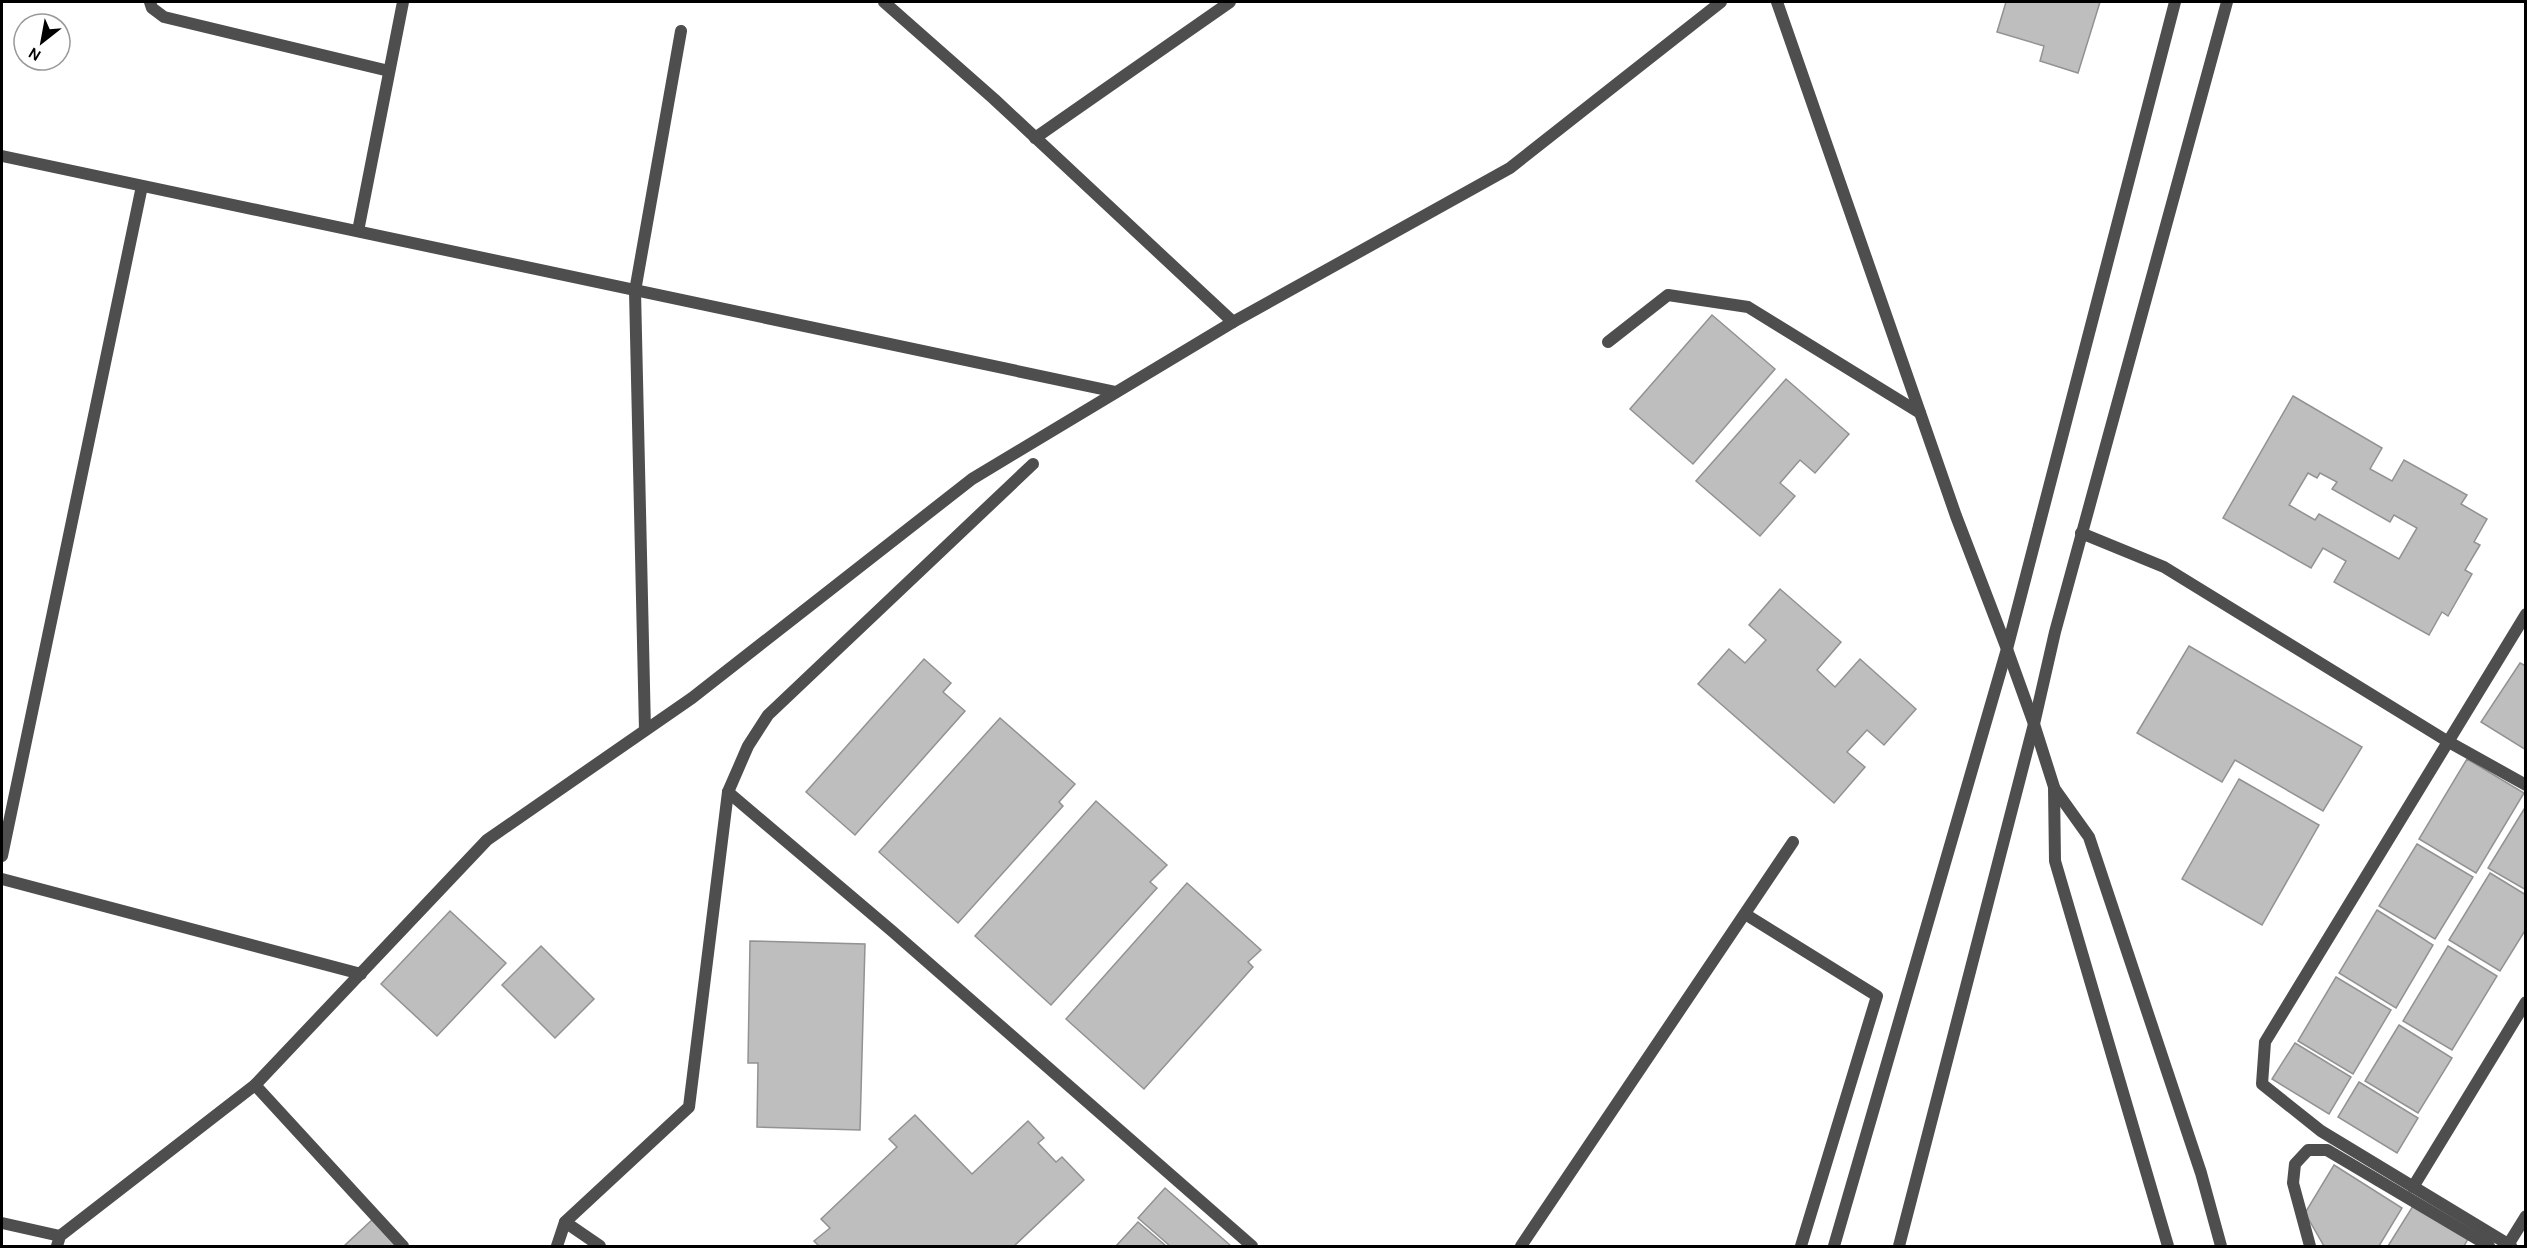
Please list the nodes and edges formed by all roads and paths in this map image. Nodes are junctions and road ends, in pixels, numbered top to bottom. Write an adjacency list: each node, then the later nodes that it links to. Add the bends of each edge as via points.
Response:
1 (150, 2): 10 (street, via 164,17)
2 (403, 2): 10 (street)
3 (884, 2): 11 (street)
4 (1230, 2): 11 (street)
5 (1721, 2): 16 (street, via 1510,168)
6 (1777, 2): 19 (street)
7 (2175, 2): 23 (street)
8 (2227, 2): 21 (street)
9 (681, 31): 15 (street)
10 (389, 71): 14 (street)
11 (1035, 138): 16 (street)
12 (2, 156): 13 (street)
13 (142, 186): 14 (street); 31 (street)
14 (358, 231): 15 (street)
15 (636, 291): 18 (street); 25 (street)
16 (1233, 322): 18 (street)
17 (1608, 342): 19 (street, via 1668,295 1748,307)
18 (1116, 393): 25 (street, via 972,479 692,698)
19 (1920, 413): 23 (street)
20 (1033, 464): 29 (street, via 768,715 748,746)
21 (2081, 533): 24 (street); 26 (street, via 2164,567)
22 (2526, 614): 26 (street)
23 (2007, 649): 24 (street); 48 (street)
24 (2034, 724): 28 (street); 49 (street)
25 (645, 730): 34 (street, via 487,840)
26 (2447, 741): 27 (street); 37 (street, via 2265,1042 2263,1063 2262,1084 2322,1131)
27 (2526, 785)
28 (2054, 787): 50 (street, via 2055,861); 51 (street, via 2088,837 2201,1173)
29 (728, 792): 39 (street, via 689,1107); 45 (street)
30 (1793, 842): 33 (street)
31 (2, 856)
32 (2, 879): 34 (street)
33 (1745, 914): 46 (street); 47 (street, via 1877,996)
34 (361, 974): 36 (street)
35 (2526, 1002): 37 (street)
36 (255, 1085): 41 (street); 42 (street)
37 (2413, 1187): 54 (street)
38 (2526, 1216): 54 (street)
39 (565, 1222): 43 (street); 44 (street)
40 (2, 1223): 41 (street)
41 (59, 1241)
42 (403, 1246)
43 (556, 1246)
44 (600, 1246)
45 (1252, 1246)
46 (1521, 1246)
47 (1801, 1246)
48 (1834, 1246)
49 (1899, 1246)
50 (2168, 1246)
51 (2221, 1246)
52 (2310, 1246): 53 (street, via 2293,1183 2295,1164 2308,1150 2327,1150)
53 (2489, 1246)
54 (2510, 1246)

